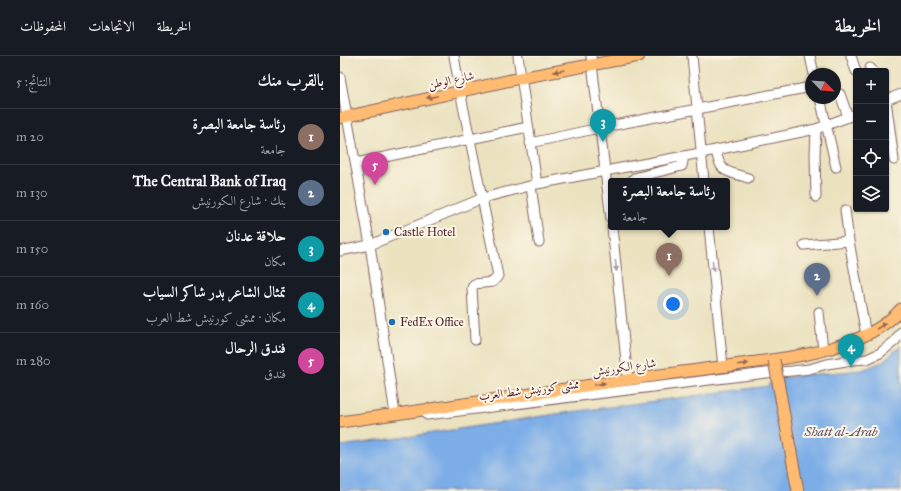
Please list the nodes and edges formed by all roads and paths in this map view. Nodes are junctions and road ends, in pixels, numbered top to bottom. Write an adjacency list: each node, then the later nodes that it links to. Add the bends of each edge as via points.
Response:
1 (454, 56): 13 (street)
2 (518, 56): 11 (street)
3 (639, 56): 7 (main road, شارع الوطن)
4 (692, 56): 19 (street)
5 (810, 56): 8 (street)
6 (851, 56): 9 (street)
7 (592, 61): 11 (main road, شارع الوطن, one-way to 11); 24 (street)
8 (813, 68)
9 (855, 68)
10 (340, 77): 21 (street)
11 (520, 78): 13 (main road, شارع الوطن); 23 (street)
12 (805, 87): 19 (street)
13 (460, 91): 21 (main road, شارع الوطن, one-way to 21); 26 (street)
14 (901, 94): 16 (street)
15 (841, 96): 20 (street)
16 (889, 97)
17 (821, 104): 22 (street)
18 (888, 104): 31 (street)
19 (696, 110): 24 (street); 29 (street)
20 (852, 115): 22 (street)
21 (343, 117): 32 (street)
22 (826, 126): 25 (street); 33 (street)
23 (528, 127): 26 (street); 27 (street)
24 (599, 128): 27 (street); 34 (street)
25 (816, 129): 28 (street); 40 (street)
26 (470, 140): 32 (street); 41 (street)
27 (530, 143): 38 (street)
28 (716, 150): 29 (street); 37 (street, via 718,162 723,170)
29 (701, 153): 30 (street); 36 (street)
30 (684, 156): 34 (street); 35 (street, via 682,166)
31 (894, 160)
32 (356, 163): 47 (street)
33 (836, 167)
34 (606, 172): 38 (street); 39 (street)
35 (634, 178)
36 (704, 178)
37 (748, 178)
38 (534, 185): 41 (street); 46 (street)
39 (608, 191)
40 (816, 197)
41 (483, 198): 47 (street); 54 (street, via 498,276 493,282 474,284 472,288)
42 (845, 210): 45 (street)
43 (612, 230): 58 (street, one-way to 58)
44 (709, 230): 57 (street, one-way to 57)
45 (849, 241): 48 (street); 53 (street)
46 (539, 242)
47 (370, 245): 49 (street); 59 (street)
48 (804, 245)
49 (340, 251)
50 (901, 309): 53 (main road, شارع الكورنيش, one-way to 50, via 882,326)
51 (819, 312): 55 (street)
52 (901, 332): 61 (street, ممشى كورنيش شط العرب, via 895,341 880,353 867,359 792,371)
53 (866, 335): 55 (main road, شارع الكورنيش)
54 (475, 340)
55 (823, 350): 56 (main road, شارع الكورنيش)
56 (774, 360): 57 (main road, شارع الكورنيش, one-way to 56); 62 (main road, bridge)
57 (723, 367): 58 (main road, شارع الكورنيش)
58 (628, 380): 59 (main road, شارع الكورنيش, one-way to 58)
59 (395, 414): 60 (main road, شارع الكورنيش)
60 (340, 422)
61 (340, 425)
62 (798, 491)

